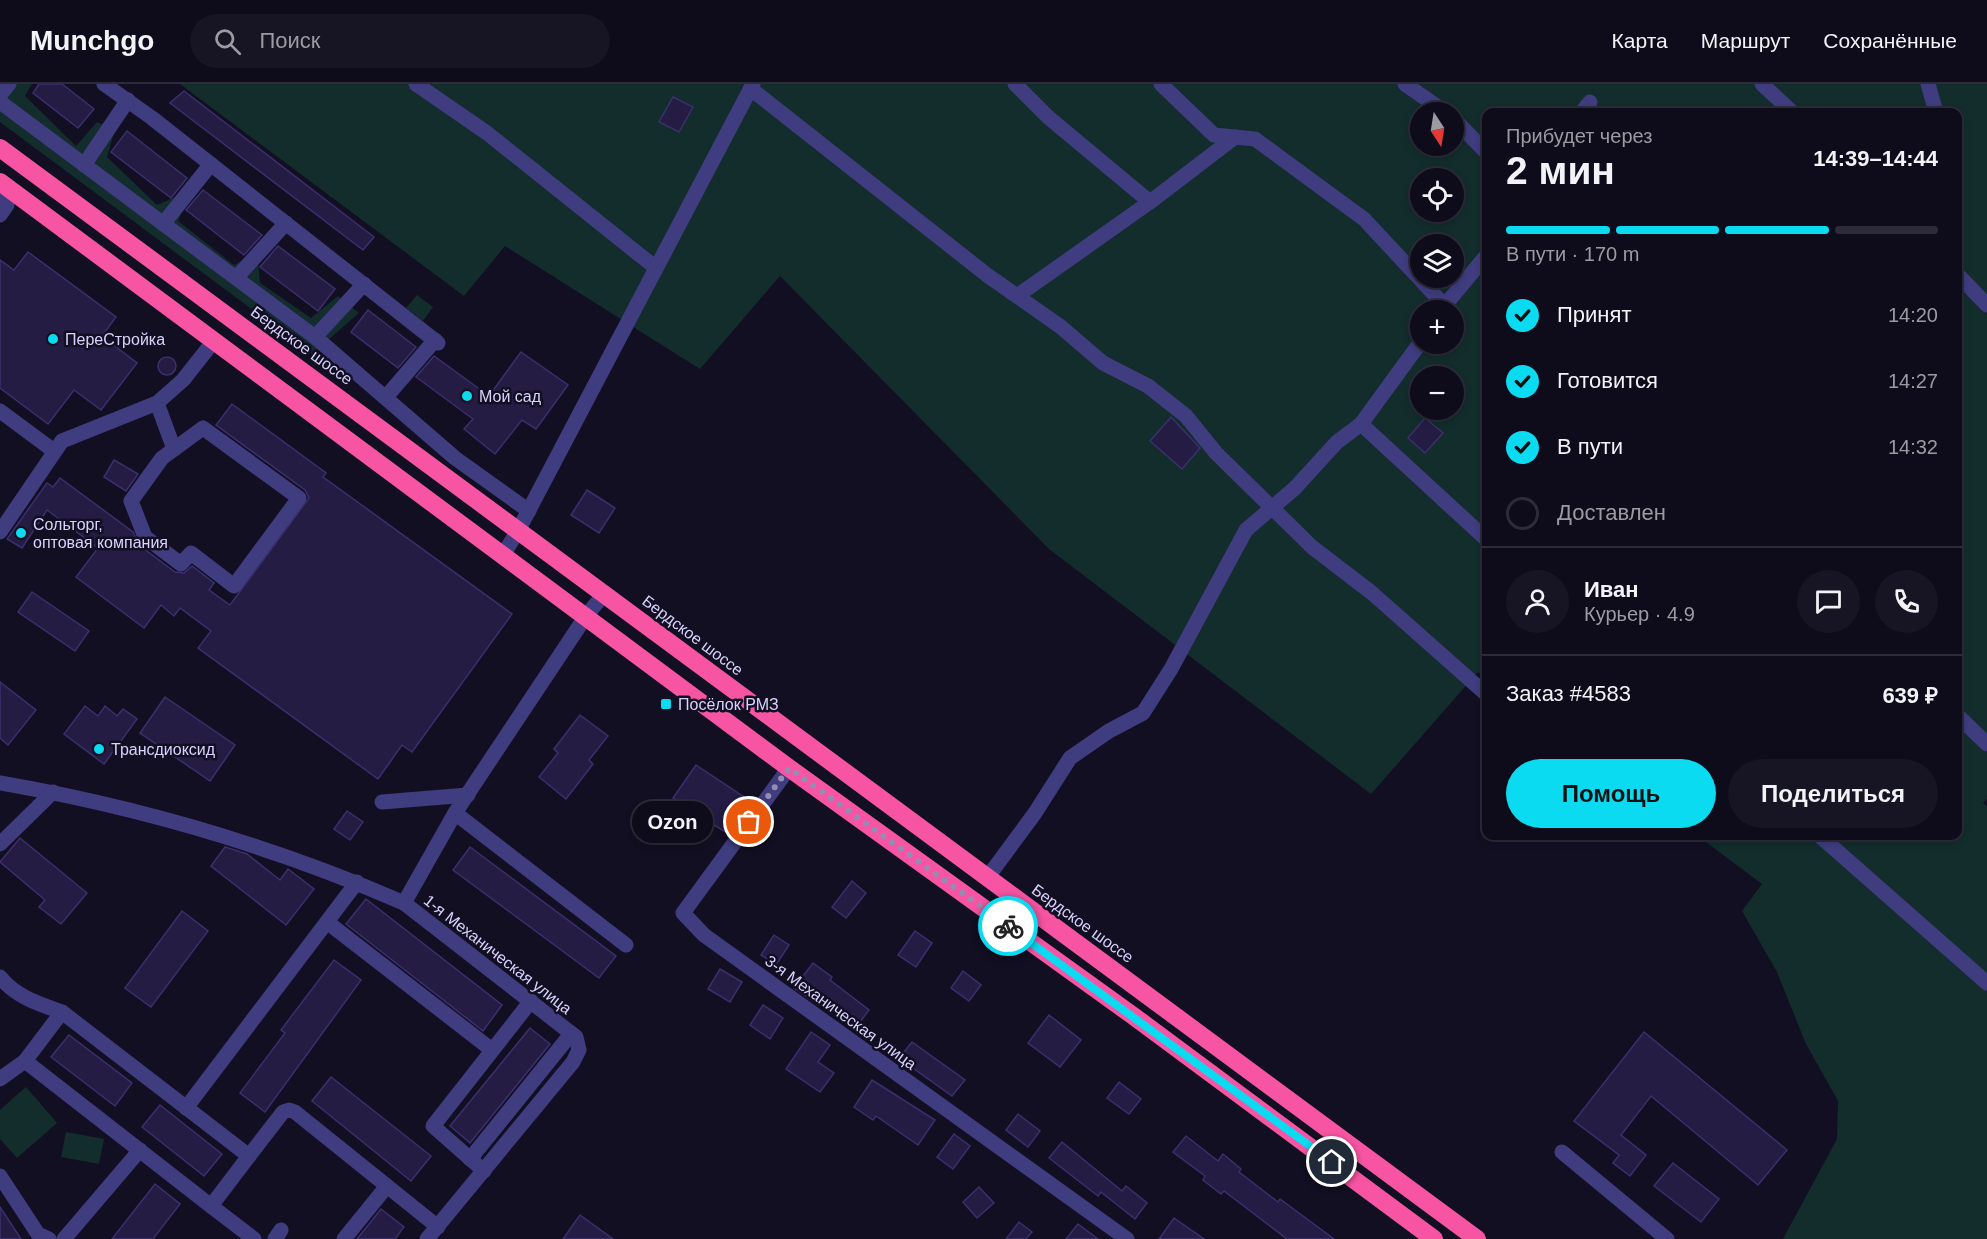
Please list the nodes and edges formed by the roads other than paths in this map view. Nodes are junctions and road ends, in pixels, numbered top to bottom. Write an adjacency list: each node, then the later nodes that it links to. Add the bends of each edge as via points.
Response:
1 (9, 84): 10 (street)
2 (105, 84): 11 (street)
3 (416, 84): 29 (street, via 487,133)
4 (1015, 84): 24 (street, via 1048,117)
5 (1161, 84): 17 (street, via 1214,135)
6 (1405, 84): 13 (street)
7 (1762, 84): 14 (street)
8 (1928, 84): 15 (street)
9 (752, 86): 29 (street); 33 (street)
10 (0, 95)
11 (128, 100): 20 (street); 21 (street)
12 (0, 102): 21 (street)
13 (1431, 102)
14 (1788, 108)
15 (1935, 108)
16 (1464, 129): 19 (street)
17 (1234, 137): 24 (street); 34 (street, via 1255,139 1364,219)
18 (0, 148): 48 (highway, Бердское шоссе)
19 (1482, 148)
20 (211, 164): 26 (street); 27 (street)
21 (84, 165): 27 (street)
22 (0, 182): 38 (highway)
23 (0, 200): 25 (street, via 8,205)
24 (1150, 202): 33 (street)
25 (0, 215)
26 (286, 223): 30 (street); 32 (street)
27 (163, 224): 30 (street)
28 (1482, 261): 35 (street)
29 (656, 268): 47 (street)
30 (236, 278): 37 (street)
31 (1962, 279): 36 (street)
32 (364, 284): 37 (street); 40 (street, via 436,341)
33 (1017, 296): 46 (street, via 1103,363 1148,386 1185,416)
34 (1436, 300)
35 (1450, 300)
36 (1987, 305)
37 (315, 337): 40 (street)
38 (213, 342): 41 (street, via 183,380); 51 (highway)
39 (1412, 354): 43 (street)
40 (386, 397): 47 (street)
41 (157, 403): 44 (street); 45 (street, via 62,441)
42 (0, 411): 45 (street)
43 (1361, 424): 46 (street, via 1337,442); 50 (street)
44 (174, 449): 44 (street, via 162,458 131,501 145,537 181,564 191,553 234,586 299,498 203,428)
45 (54, 451): 49 (street)
46 (1272, 508): 54 (street, via 1312,547 1372,593); 65 (street, via 1246,530 1171,669 1143,712 1070,758)
47 (529, 511): 48 (street)
48 (519, 530): 51 (street); 52 (highway, Бердское шоссе)
49 (0, 532)
50 (1482, 535)
51 (503, 555): 53 (highway)
52 (605, 593): 53 (street, 1-я Механическая улица); 65 (highway, Бердское шоссе)
53 (586, 616): 57 (highway); 60 (street, 1-я Механическая улица)
54 (1482, 690)
55 (1962, 720): 56 (street)
56 (1987, 744)
57 (789, 768): 88 (highway, via 1132,1015); 94 (street, 3-я Механическая улица, via 683,913 713,942)
58 (0, 783): 59 (street)
59 (52, 792): 64 (street); 66 (street, via 224,836)
60 (468, 795): 61 (street); 62 (street, 1-я Механическая улица)
61 (382, 802)
62 (455, 813): 67 (street, 1-я Механическая улица); 69 (street)
63 (1826, 840): 71 (street)
64 (0, 844)
65 (987, 878): 95 (highway, Бердское шоссе)
66 (357, 882): 67 (street); 68 (street)
67 (404, 903): 72 (street, 1-я Механическая улица)
68 (327, 922): 75 (street); 78 (street)
69 (626, 945)
70 (0, 977): 73 (street, via 8,987 30,1000)
71 (1987, 983)
72 (531, 1001): 74 (street, 1-я Механическая улица); 75 (street)
73 (62, 1012): 76 (street); 78 (street)
74 (571, 1034): 82 (street); 83 (street, 1-я Механическая улица, via 576,1037 579,1050 573,1062)
75 (492, 1050): 82 (street, via 432,1126)
76 (25, 1061): 77 (street); 79 (street)
77 (0, 1079)
78 (186, 1108): 81 (street)
79 (140, 1150): 86 (street); 90 (street)
80 (1562, 1152): 96 (street)
81 (249, 1156): 85 (street, via 289,1110); 86 (street)
82 (470, 1159): 83 (street)
83 (484, 1171): 87 (street, 1-я Механическая улица)
84 (0, 1176): 89 (street, via 38,1234)
85 (387, 1186): 87 (street); 92 (street)
86 (211, 1206): 91 (street)
87 (438, 1227): 93 (street, 1-я Механическая улица)
88 (1424, 1236)
89 (49, 1239)
90 (64, 1239)
91 (254, 1239)
92 (344, 1239)
93 (428, 1239)
94 (1127, 1239)
95 (1477, 1239)
96 (1667, 1239)

